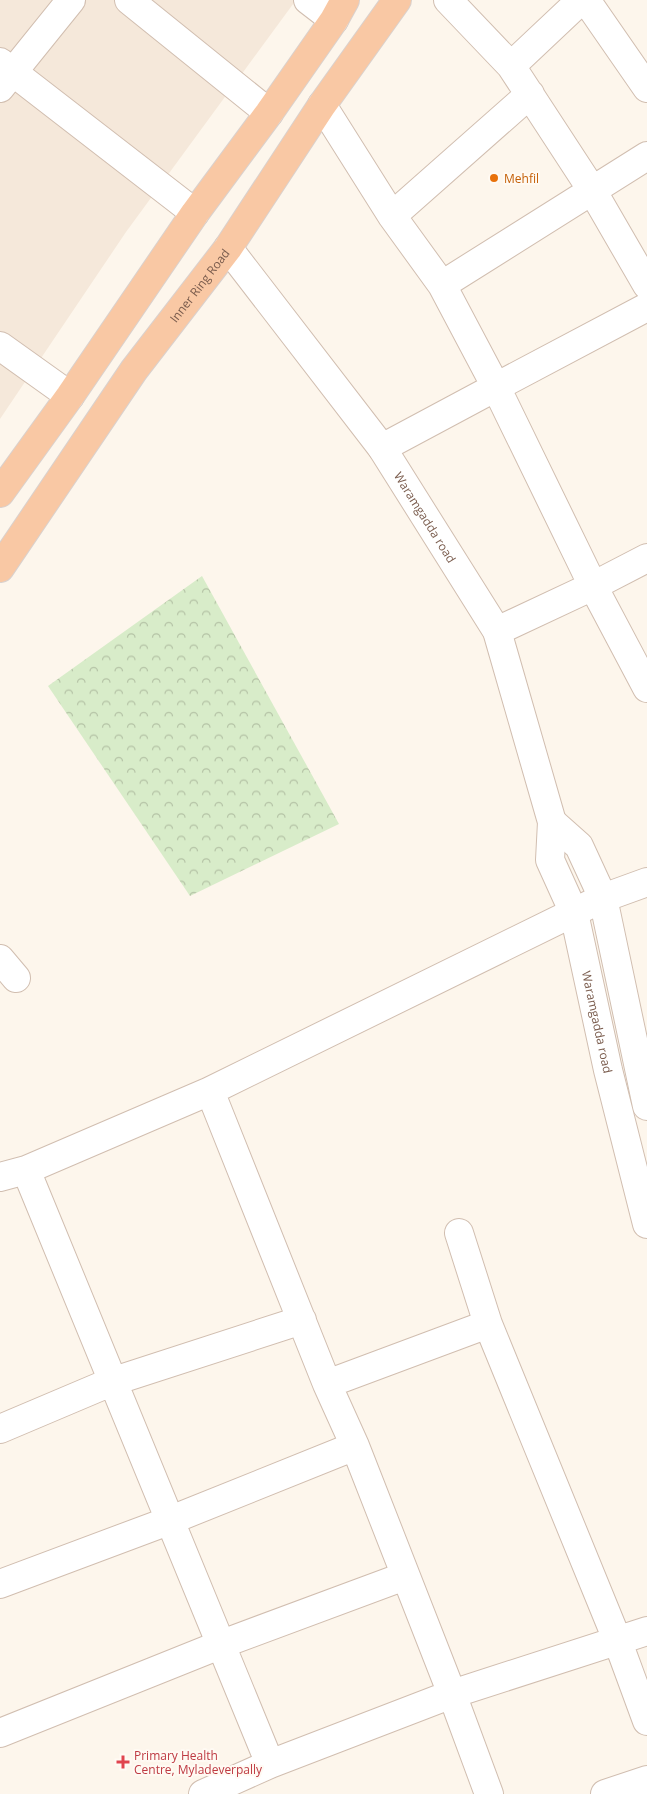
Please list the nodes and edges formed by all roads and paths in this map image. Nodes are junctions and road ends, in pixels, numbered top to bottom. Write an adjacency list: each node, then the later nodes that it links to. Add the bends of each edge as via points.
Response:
1 (71, 0): 10 (street)
2 (129, 0): 14 (street)
3 (308, 0): 8 (street)
4 (397, 0): 13 (highway, Inner Ring Road)
5 (448, 0): 9 (street)
6 (580, 0): 9 (street)
7 (586, 0): 11 (street)
8 (340, 10): 14 (highway)
9 (510, 66): 12 (street)
10 (4, 74): 17 (street)
11 (647, 88)
12 (530, 94): 16 (street); 18 (street)
13 (322, 105): 18 (street); 19 (highway, Inner Ring Road)
14 (269, 113): 17 (highway)
15 (647, 156): 16 (street)
16 (592, 190): 20 (street); 21 (street)
17 (195, 213): 25 (highway)
18 (392, 216): 20 (street)
19 (228, 248): 26 (street, Waramgadda road); 29 (highway, Inner Ring Road, via 134,370)
20 (442, 285): 24 (street)
21 (647, 286)
22 (647, 308): 24 (street)
23 (0, 346): 25 (street)
24 (496, 387): 26 (street); 30 (street)
25 (70, 396): 27 (highway)
26 (382, 448): 31 (street, Waramgadda road)
27 (0, 493)
28 (647, 558): 30 (street)
29 (0, 568)
30 (593, 586): 31 (street); 32 (street)
31 (497, 631): 33 (street, Waramgadda road)
32 (647, 688)
33 (552, 822): 35 (street, via 579,846); 36 (street, Waramgadda road, via 550,860)
34 (647, 882): 35 (street)
35 (603, 898): 36 (street); 38 (street)
36 (574, 913): 37 (street); 41 (street, Waramgadda road, via 608,1070)
37 (210, 1091): 39 (street); 43 (street)
38 (645, 1093)
39 (26, 1170): 40 (street); 45 (street)
40 (0, 1177)
41 (647, 1224)
42 (459, 1233): 44 (street)
43 (302, 1320): 45 (street); 46 (street)
44 (488, 1324): 46 (street); 53 (street)
45 (111, 1382): 47 (street); 49 (street)
46 (327, 1384): 48 (street)
47 (0, 1430)
48 (355, 1446): 49 (street); 50 (street)
49 (171, 1520): 51 (street); 54 (street)
50 (405, 1576): 54 (street); 55 (street)
51 (0, 1584)
52 (647, 1631): 53 (street)
53 (618, 1642): 55 (street); 56 (street)
54 (222, 1644): 57 (street); 58 (street)
55 (452, 1694): 58 (street); 61 (street)
56 (647, 1721)
57 (0, 1733)
58 (270, 1764): 60 (street)
59 (647, 1780): 62 (street)
60 (203, 1794)
61 (488, 1794)
62 (605, 1794)

